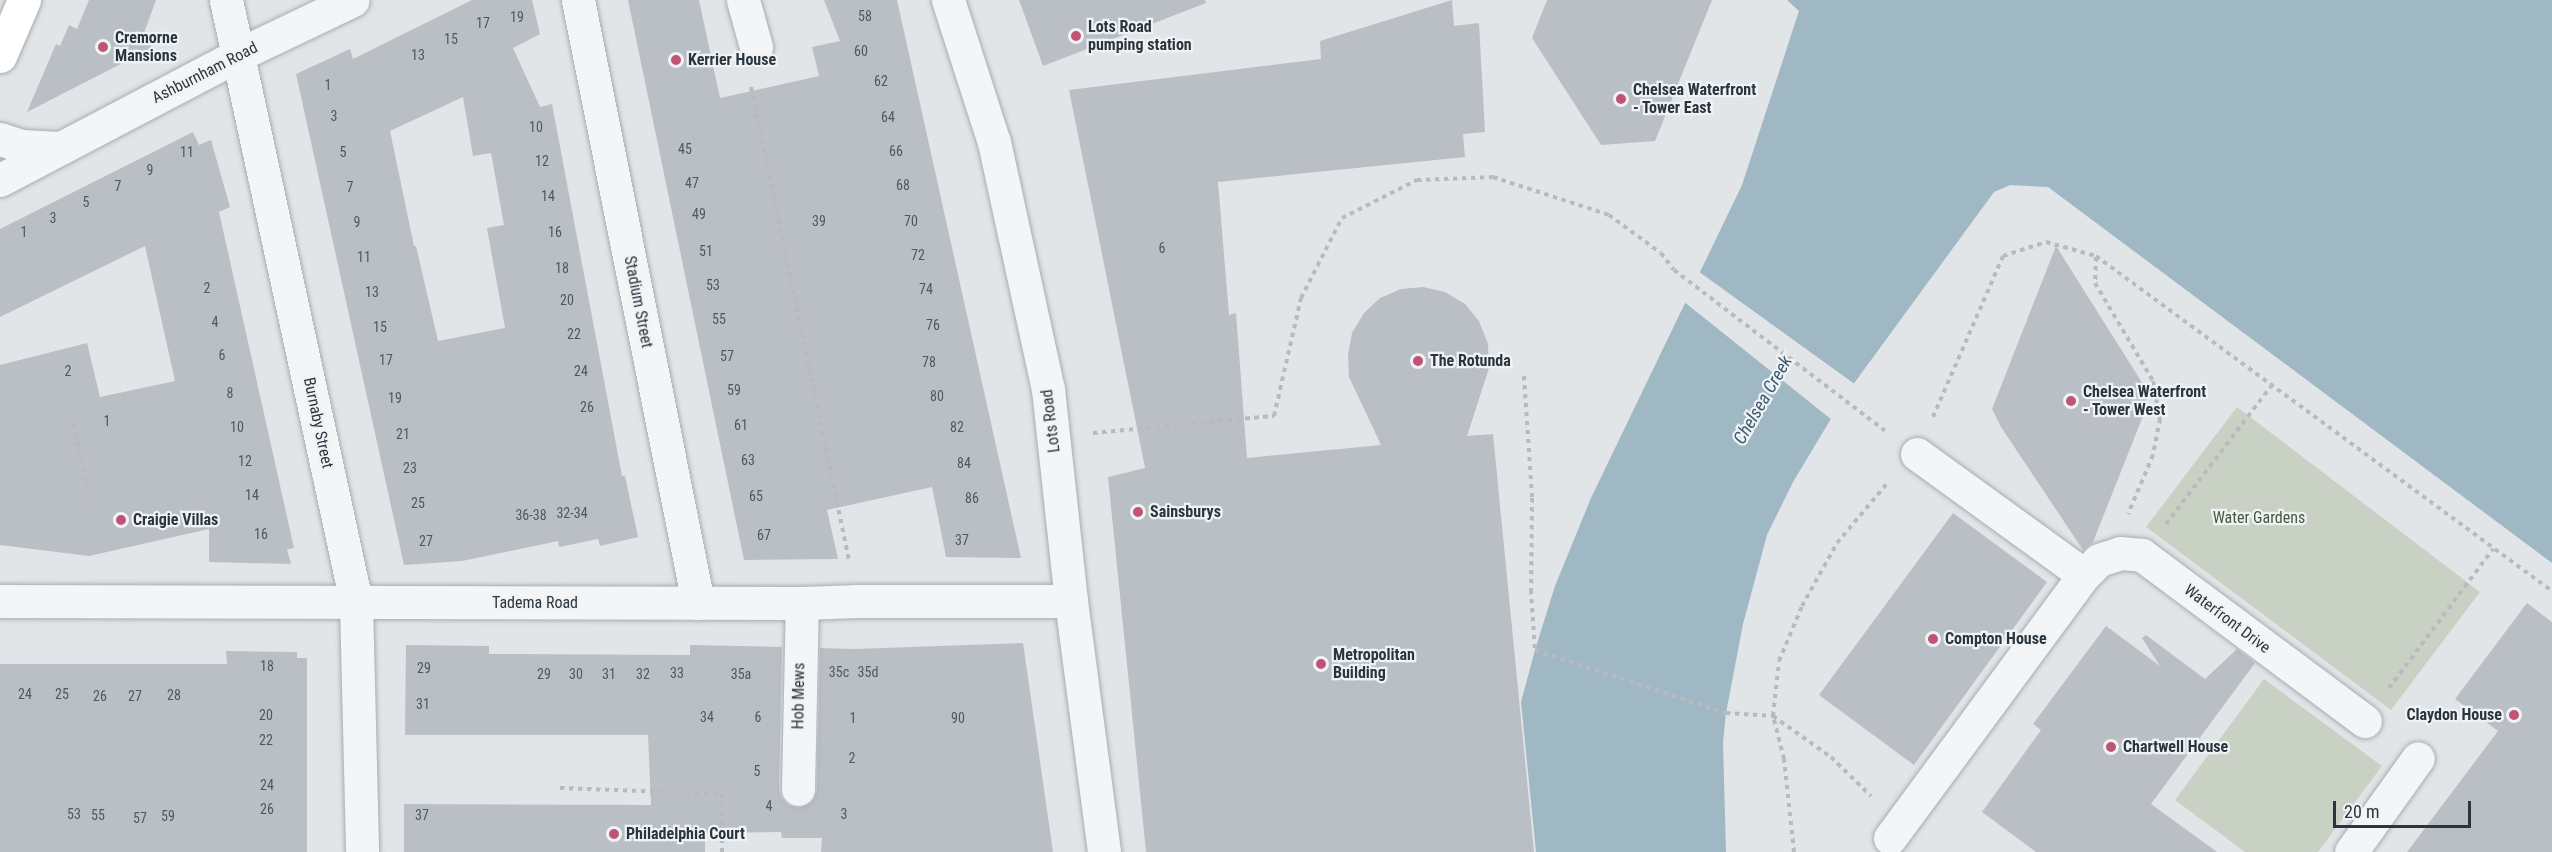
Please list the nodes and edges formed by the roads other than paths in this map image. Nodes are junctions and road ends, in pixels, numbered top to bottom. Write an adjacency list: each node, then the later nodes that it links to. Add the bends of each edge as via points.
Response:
1 (24, 0): 9 (highway)
2 (226, 0): 8 (street, Burnaby Street)
3 (352, 0): 8 (street, Ashburnham Road)
4 (578, 0): 18 (street, Stadium Street)
5 (743, 0): 7 (street)
6 (948, 0): 16 (street, Lots Road, via 994,142 1048,388)
7 (756, 47)
8 (238, 55): 11 (street, Ashburnham Road); 17 (street, Burnaby Street)
9 (0, 56)
10 (0, 138): 11 (street, via 22,146)
11 (59, 148): 12 (street, Ashburnham Road)
12 (0, 180)
13 (1917, 454): 14 (street)
14 (2084, 575): 20 (street, Waterfront Drive, via 2099,560 2131,554); 23 (street)
15 (0, 601): 17 (street, Tadema Road)
16 (1071, 601): 19 (street, Tadema Road); 25 (street, Lots Road)
17 (356, 602): 18 (street, Tadema Road); 24 (street, Burnaby Street)
18 (698, 603): 19 (street, Tadema Road)
19 (802, 603): 22 (street, Hob Mews)
20 (2365, 721)
21 (2418, 758): 26 (street)
22 (798, 789)
23 (1894, 841)
24 (362, 852)
25 (1104, 852)
26 (2350, 852)

